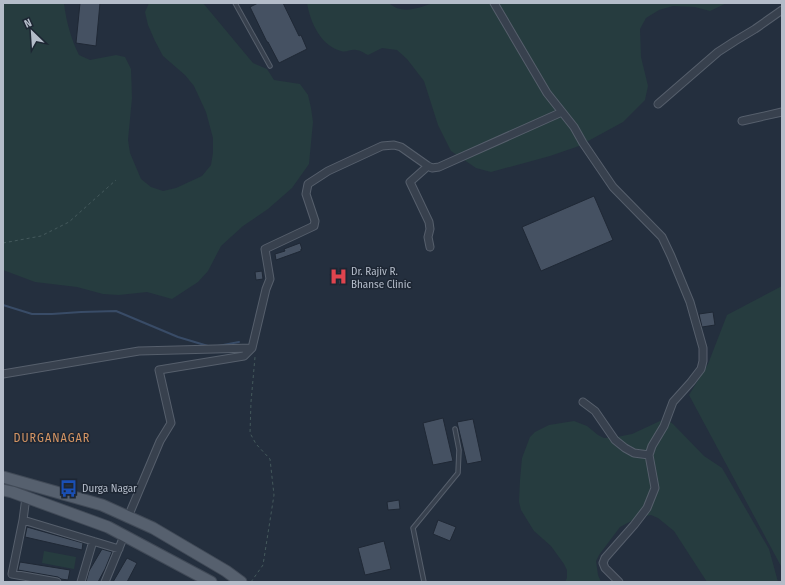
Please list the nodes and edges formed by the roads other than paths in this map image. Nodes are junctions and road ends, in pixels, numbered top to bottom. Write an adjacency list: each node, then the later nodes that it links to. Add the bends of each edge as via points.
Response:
1 (235, 3): 4 (lane)
2 (494, 3): 6 (street, via 547,93)
3 (782, 10): 5 (street, via 718,52)
4 (270, 66)
5 (658, 104)
6 (562, 112): 9 (street, via 440,167); 15 (street, via 613,187 662,237 690,302 703,348 701,368 674,402)
7 (782, 112): 8 (street)
8 (742, 121)
9 (428, 166): 10 (street, via 410,182 429,222); 11 (street, via 401,147 382,146 328,171 308,184 306,194 315,221 314,226 265,249 270,279)
10 (430, 247)
11 (252, 348): 12 (street, via 139,351); 19 (street, via 244,356 159,370 171,423 160,440)
12 (3, 374)
13 (583, 402): 15 (street, via 595,411 615,440 634,453)
14 (455, 429): 29 (lane, via 459,450 458,473 413,528)
15 (649, 455): 30 (street, via 655,488 652,498 647,508 603,563)
16 (3, 476): 19 (main road, via 102,505)
17 (3, 490): 18 (main road)
18 (26, 497): 20 (street); 21 (main road, via 108,527)
19 (128, 517): 28 (main road, via 153,528)
20 (23, 520): 22 (street); 24 (street, via 12,574)
21 (124, 536): 23 (street); 27 (main road)
22 (93, 541): 23 (street); 25 (street)
23 (119, 549): 26 (street)
24 (58, 582)
25 (81, 582)
26 (105, 582)
27 (211, 582)
28 (241, 582)
29 (424, 582)
30 (619, 582)

